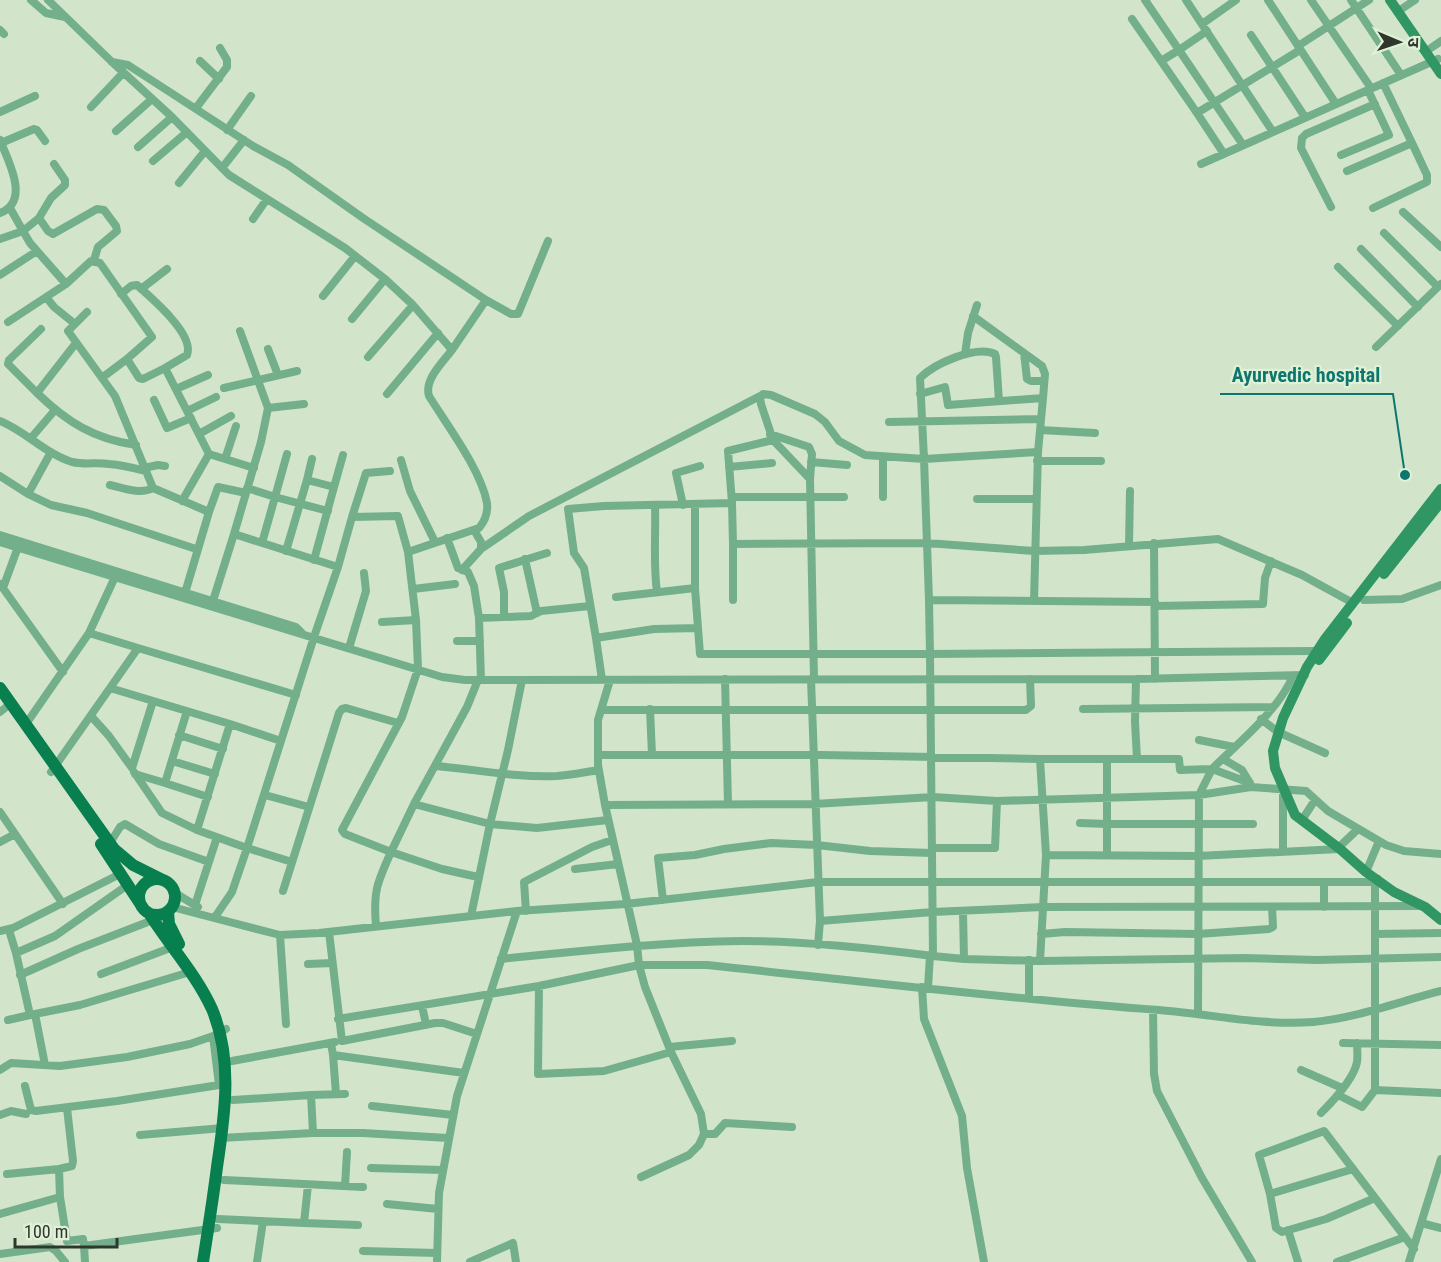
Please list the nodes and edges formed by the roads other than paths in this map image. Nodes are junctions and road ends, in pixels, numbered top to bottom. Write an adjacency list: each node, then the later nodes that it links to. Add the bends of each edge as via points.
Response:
1 (31, 0): 14 (street, via 46,13)
2 (48, 0): 14 (street)
3 (1145, 0): 23 (street)
4 (1186, 0): 17 (street)
5 (1268, 0): 21 (street)
6 (1311, 0): 16 (street)
7 (1350, 0): 13 (street)
8 (1369, 0): 13 (street)
9 (1390, 0): 27 (main road)
10 (1415, 0): 12 (street)
11 (1231, 1): 17 (street)
12 (1400, 4): 22 (main road)
13 (1356, 8): 16 (street); 31 (street)
14 (66, 17): 24 (street)
15 (1132, 19): 26 (street)
16 (1329, 26): 21 (street); 35 (street)
17 (1204, 28): 23 (street); 34 (street)
18 (1251, 35): 28 (street)
19 (1441, 41): 22 (street)
20 (220, 48): 32 (street, via 227,64)
21 (1299, 48): 28 (street); 40 (street)
22 (1431, 48): 27 (main road)
23 (1179, 50): 26 (street); 39 (street)
24 (111, 61): 29 (street); 43 (street, via 128,65)
25 (200, 61): 32 (street)
26 (1161, 61): 45 (street)
27 (1437, 61): 30 (main road); 31 (street)
28 (1272, 67): 34 (street); 47 (street)
29 (123, 73): 38 (street); 42 (street)
30 (1441, 74)
31 (1401, 75): 33 (street)
32 (219, 79): 43 (street)
33 (1383, 83): 35 (street); 55 (street)
34 (1243, 84): 39 (street); 51 (street)
35 (1370, 89): 40 (street); 41 (street)
36 (35, 96): 44 (street)
37 (251, 96): 48 (street)
38 (152, 99): 46 (street); 49 (street)
39 (1215, 102): 45 (street); 56 (street)
40 (1336, 104): 47 (street)
41 (1375, 104): 60 (street, via 1389,135); 68 (street, via 1302,138 1301,148)
42 (91, 107)
43 (196, 108): 48 (street)
44 (0, 112)
45 (1197, 113): 59 (street)
46 (172, 117): 50 (street); 57 (street)
47 (1305, 117): 51 (street)
48 (227, 130): 52 (street)
49 (116, 131)
50 (186, 132): 58 (street); 61 (street)
51 (1273, 132): 56 (street)
52 (244, 140): 64 (street); 94 (street, via 288,165)
53 (45, 141): 54 (street, via 34,129)
54 (1, 142): 69 (street, via 15,180 16,197)
55 (1412, 143): 65 (street); 70 (street, via 1427,182)
56 (1243, 145): 59 (street)
57 (138, 147)
58 (206, 151): 64 (street); 66 (street)
59 (1224, 154): 63 (street)
60 (1341, 155)
61 (153, 161)
62 (54, 164): 73 (street, via 65,184)
63 (1201, 164)
64 (222, 168): 67 (street)
65 (1347, 171)
66 (179, 183)
67 (267, 199): 74 (street); 82 (street)
68 (1331, 207)
69 (10, 208): 72 (street); 75 (street)
70 (1373, 208)
71 (1403, 212): 79 (street)
72 (0, 213)
73 (39, 218): 75 (street); 83 (street, via 53,234 97,209 104,210 117,231 98,247)
74 (253, 219)
75 (22, 231): 77 (street); 81 (street)
76 (1384, 233): 89 (street)
77 (0, 239)
78 (548, 241): 94 (street, via 518,314)
79 (1441, 247)
80 (1361, 249): 97 (street)
81 (37, 251): 86 (street); 88 (street)
82 (355, 256): 87 (street); 92 (street)
83 (94, 260): 88 (street); 91 (street)
84 (1338, 267): 103 (street)
85 (167, 269): 90 (street)
86 (0, 275)
87 (385, 279): 95 (street); 100 (street)
88 (66, 284): 93 (street)
89 (1440, 286): 97 (street)
90 (141, 289): 91 (street, via 134,285); 115 (street, via 165,310 188,345 187,355)
91 (121, 294): 114 (street, via 152,337)
92 (323, 296)
93 (46, 297): 101 (street); 102 (street)
94 (486, 300): 110 (street)
95 (413, 305): 106 (street); 113 (street)
96 (977, 305): 99 (street)
97 (1418, 307): 103 (street)
98 (87, 312): 102 (street)
99 (973, 316): 111 (street); 112 (street)
100 (352, 319)
101 (8, 322)
102 (75, 324): 107 (street, via 68,331)
103 (1398, 326): 108 (street)
104 (41, 329): 124 (street, via 8,364)
105 (240, 331): 120 (street)
106 (438, 333): 110 (street); 125 (street)
107 (76, 343): 119 (street); 124 (street)
108 (1376, 346)
109 (268, 349): 118 (street)
110 (452, 350): 194 (street, via 429,381 427,390 481,485 486,513)
111 (1024, 353): 121 (street, via 1042,366); 121 (street, via 1027,379)
112 (965, 354): 127 (street, via 923,375); 131 (street, via 994,354)
113 (368, 357)
114 (127, 359): 115 (street, via 139,378); 119 (street)
115 (165, 369): 123 (street)
116 (297, 371): 118 (street)
117 (208, 375): 123 (street)
118 (278, 375): 120 (street)
119 (102, 376): 147 (street, via 119,403)
120 (259, 380): 122 (street); 133 (street)
121 (1044, 381): 129 (street)
122 (224, 388)
123 (176, 389): 135 (street)
124 (37, 393): 134 (street)
125 (387, 394)
126 (763, 394): 145 (street, via 761,404); 153 (street, via 815,414 839,441 857,452); 208 (street, via 529,516)
127 (920, 394): 131 (street, via 945,387 948,405); 140 (street)
128 (216, 398): 135 (street)
129 (1043, 398): 131 (street); 137 (street)
130 (153, 400): 135 (street, via 167,429)
131 (999, 401)
132 (304, 404): 133 (street)
133 (268, 408): 165 (street)
134 (55, 410): 146 (street); 147 (street, via 89,431)
135 (189, 414): 144 (street)
136 (231, 416): 144 (street)
137 (1041, 419): 140 (street); 142 (street)
138 (0, 421): 146 (street)
139 (889, 422): 140 (street)
140 (922, 422): 156 (street)
141 (236, 426): 154 (street)
142 (1040, 430): 143 (street); 152 (street)
143 (1095, 433)
144 (199, 435): 149 (street)
145 (771, 437): 159 (street, via 809,447); 164 (street, via 728,451); 169 (street)
146 (31, 438): 148 (street)
147 (136, 445): 166 (street)
148 (51, 452): 166 (street, via 71,462); 177 (street)
149 (209, 454): 154 (street); 185 (street)
150 (287, 454): 178 (street)
151 (343, 455): 173 (street)
152 (1038, 457): 156 (street); 158 (street); 183 (street)
153 (883, 458): 156 (street); 181 (street)
154 (225, 459): 165 (street)
155 (312, 459): 170 (street)
156 (924, 459): 202 (street)
157 (401, 460): 199 (street, via 410,491)
158 (1101, 461)
159 (812, 462): 161 (street); 169 (street)
160 (772, 464): 164 (street)
161 (847, 465)
162 (165, 466): 166 (street)
163 (700, 466): 188 (street, via 676,473)
164 (729, 467): 184 (street)
165 (254, 468): 175 (street)
166 (145, 470): 172 (street)
167 (390, 471): 193 (street, via 366,473)
168 (0, 476): 177 (street)
169 (810, 479): 179 (street)
170 (307, 480): 173 (street); 187 (street)
171 (110, 485): 172 (street, via 140,492)
172 (153, 488): 185 (street)
173 (334, 488): 191 (street)
174 (1441, 489): 231 (main road)
175 (247, 490): 178 (street); 192 (street, via 218,487); 195 (street)
176 (1130, 491): 205 (street)
177 (28, 494): 207 (street, via 51,505)
178 (275, 497): 187 (street); 200 (street)
179 (812, 497): 180 (street); 184 (street); 201 (street)
180 (844, 497)
181 (883, 497)
182 (977, 499): 183 (street)
183 (1036, 499): 210 (street)
184 (732, 500): 189 (street); 204 (street)
185 (182, 501): 192 (street)
186 (1441, 502): 231 (main road)
187 (299, 504): 191 (street); 209 (street)
188 (683, 505): 189 (street); 190 (street)
189 (695, 505): 223 (street)
190 (655, 506): 225 (street, via 653,566); 234 (street, via 568,509 574,553 584,568)
191 (327, 511): 214 (street)
192 (209, 512): 207 (street)
193 (352, 517): 211 (street, via 398,516); 216 (street)
194 (474, 530): 197 (street); 208 (street)
195 (234, 534): 200 (street); 232 (street)
196 (0, 535): 226 (street)
197 (447, 538): 199 (street); 217 (street)
198 (0, 542): 206 (street)
199 (435, 542): 211 (street)
200 (262, 543): 209 (street)
201 (812, 543): 202 (street); 204 (street); 250 (street)
202 (927, 543): 210 (street); 229 (street)
203 (1154, 543): 205 (street); 215 (street, via 1218,539); 233 (street)
204 (733, 544): 228 (street)
205 (1129, 546): 210 (street)
206 (18, 547): 219 (street); 222 (street)
207 (196, 549): 226 (street)
208 (481, 549): 217 (street)
209 (286, 551): 214 (street)
210 (1034, 551): 230 (street)
211 (408, 552): 224 (street)
212 (547, 553): 213 (street)
213 (525, 559): 235 (street); 236 (street, via 499,568)
214 (314, 560): 216 (street)
215 (1270, 561): 231 (street); 233 (street, via 1263,604)
216 (338, 567): 242 (street)
217 (462, 570): 237 (street, via 468,572 474,586)
218 (364, 573): 247 (street, via 366,591)
219 (115, 578): 232 (street); 241 (street)
220 (454, 584): 224 (street)
221 (1441, 585): 231 (street, via 1402,599)
222 (2, 586): 253 (street)
223 (695, 588): 225 (street); 240 (street)
224 (413, 589): 238 (street)
225 (657, 592): 227 (street)
226 (185, 593): 232 (street)
227 (616, 597)
228 (733, 600)
229 (928, 600): 230 (street); 251 (street)
230 (1034, 600): 233 (street)
231 (1358, 602): 248 (main road); 254 (main road)
232 (212, 604): 242 (street)
233 (1155, 604): 249 (street)
234 (590, 606): 235 (street); 243 (street)
235 (537, 613): 236 (street)
236 (504, 617): 237 (street)
237 (479, 618): 245 (street)
238 (416, 620): 239 (street); 252 (street)
239 (382, 622)
240 (698, 628): 243 (street, via 654,629); 250 (street, via 700,654)
241 (89, 633): 246 (street); 253 (street)
242 (314, 637): 247 (street); 266 (street)
243 (596, 638): 263 (street)
244 (457, 641): 245 (street)
245 (480, 641): 261 (street)
246 (138, 648): 265 (street); 266 (street)
247 (349, 648): 252 (street)
248 (1318, 651): 249 (street); 254 (main road)
249 (1155, 652): 251 (street); 260 (street)
250 (815, 654): 251 (street); 257 (street)
251 (930, 654): 255 (street)
252 (418, 669): 261 (street, via 442,677); 280 (street)
253 (63, 672): 281 (street)
254 (1300, 677): 260 (street); 269 (street); 283 (main road)
255 (931, 678): 257 (street); 258 (street); 277 (street)
256 (725, 679): 257 (street); 263 (street); 274 (street)
257 (813, 679): 275 (street)
258 (1030, 679): 259 (street); 277 (street, via 1029,709)
259 (1136, 679): 260 (street); 272 (street)
260 (1155, 679)
261 (480, 680): 262 (street); 300 (street)
262 (522, 680): 263 (street); 306 (street)
263 (606, 680): 273 (street)
264 (0, 688): 281 (main road)
265 (110, 688): 267 (street); 278 (street)
266 (296, 695): 286 (street)
267 (153, 701): 276 (street); 304 (street)
268 (2, 707): 301 (main road)
269 (1273, 707): 272 (street); 279 (street)
270 (650, 709): 273 (street); 274 (street); 291 (street)
271 (1083, 709): 272 (street)
272 (1135, 709): 297 (street)
273 (601, 710): 290 (street)
274 (725, 710): 275 (street); 292 (street)
275 (812, 710): 277 (street); 293 (street)
276 (187, 711): 282 (street); 284 (street)
277 (931, 711): 294 (street)
278 (92, 716): 301 (street); 304 (street)
279 (1261, 719): 283 (street); 287 (street)
280 (398, 723): 322 (street, via 342,709); 343 (street, via 342,830)
281 (26, 724): 301 (main road)
282 (230, 724): 286 (street); 288 (street)
283 (1278, 732): 289 (street); 309 (main road, via 1274,760)
284 (179, 735): 288 (street); 299 (street)
285 (1199, 740): 287 (street)
286 (281, 741): 310 (street)
287 (1234, 747): 298 (street)
288 (223, 749): 305 (street)
289 (1325, 753)
290 (598, 755): 291 (street); 302 (street)
291 (652, 755): 292 (street)
292 (726, 755): 293 (street); 319 (street)
293 (813, 755): 294 (street); 320 (street)
294 (931, 758): 295 (street); 313 (street)
295 (1040, 759): 296 (street); 315 (street)
296 (1107, 759): 297 (street); 314 (street)
297 (1137, 759): 303 (street, via 1179,759 1180,770)
298 (1223, 759): 303 (street); 308 (street, via 1242,770)
299 (172, 761): 305 (street); 307 (street)
300 (435, 766): 306 (street); 318 (street)
301 (53, 769): 338 (main road); 354 (main road)
302 (599, 770): 306 (street, via 559,776); 321 (street)
303 (1212, 770): 308 (street); 311 (street)
304 (134, 771): 307 (street); 332 (street, via 162,813)
305 (215, 774): 312 (street)
306 (502, 774): 327 (street)
307 (165, 783): 312 (street)
308 (1251, 785): 309 (street); 311 (street)
309 (1283, 790): 316 (street, via 1306,791); 325 (main road, via 1295,815); 344 (street)
310 (265, 795): 322 (street); 340 (street)
311 (1199, 795): 314 (street); 330 (street)
312 (208, 797): 332 (street)
313 (933, 797): 317 (street); 320 (street); 342 (street)
314 (1107, 797): 315 (street); 328 (street)
315 (1041, 799): 317 (street); 346 (street)
316 (1315, 800): 325 (street); 331 (street)
317 (997, 801): 342 (street, via 995,848)
318 (414, 804): 327 (street); 343 (street)
319 (728, 804): 320 (street); 321 (street)
320 (814, 804): 339 (street)
321 (605, 805): 324 (street)
322 (309, 807): 350 (street)
323 (0, 812): 333 (street)
324 (608, 820): 327 (street, via 537,828); 335 (street)
325 (1302, 820): 341 (main road)
326 (1080, 823): 328 (street)
327 (490, 824): 355 (street)
328 (1107, 824): 330 (street); 347 (street)
329 (1253, 824): 330 (street)
330 (1198, 825): 348 (street)
331 (1358, 829): 336 (street); 341 (street)
332 (197, 830): 334 (street)
333 (15, 834): 337 (street); 367 (street)
334 (217, 837): 340 (street); 349 (street)
335 (612, 840): 351 (street); 378 (street, via 524,882)
336 (1379, 841): 345 (street, via 1404,852); 353 (street)
337 (0, 842)
338 (110, 843): 349 (street, via 125,824 159,844); 356 (main road, via 123,858)
339 (817, 845): 342 (street, via 870,851); 359 (street); 366 (street, via 771,843 658,858)
340 (247, 848): 350 (street); 383 (street, via 232,892)
341 (1339, 848): 344 (street); 353 (main road)
342 (932, 850): 361 (street)
343 (391, 852): 355 (street); 386 (street, via 376,885)
344 (1283, 852): 348 (street)
345 (1441, 854)
346 (1046, 855): 347 (street); 358 (street)
347 (1107, 855): 348 (street)
348 (1198, 856): 362 (street)
349 (209, 862): 369 (street)
350 (292, 862): 364 (street)
351 (618, 864): 352 (street); 368 (street)
352 (575, 869)
353 (1366, 872): 357 (main road)
354 (122, 873): 363 (main road); 367 (street)
355 (478, 877): 382 (street)
356 (163, 880): 365 (main road); 381 (main road, via 152,880 142,886 139,897)
357 (1376, 880): 360 (street); 370 (street); 372 (main road)
358 (1043, 881): 361 (street); 362 (street); 373 (street)
359 (818, 882): 361 (street); 366 (street); 385 (street)
360 (1324, 882): 362 (street); 375 (street)
361 (932, 883): 379 (street)
362 (1198, 883): 371 (street)
363 (129, 884): 381 (main road); 397 (street, via 55,936)
364 (283, 891)
365 (175, 893): 369 (street); 376 (main road)
366 (663, 900): 368 (street)
367 (63, 904): 387 (street)
368 (626, 904): 378 (street); 394 (street)
369 (195, 905): 383 (street)
370 (1375, 905): 372 (street); 375 (street); 392 (street)
371 (1198, 906): 373 (street); 374 (street); 391 (street)
372 (1421, 906): 384 (main road)
373 (1043, 907): 380 (street); 390 (street)
374 (1272, 907): 375 (street); 391 (street, via 1272,929)
375 (1324, 907)
376 (170, 910): 381 (main road); 383 (street); 426 (main road, via 172,933 218,1005)
377 (516, 911): 378 (street); 382 (street); 400 (street)
378 (526, 911)
379 (933, 912): 380 (street); 385 (street); 398 (street)
380 (963, 912): 401 (street)
381 (148, 914): 396 (main road); 411 (street)
382 (471, 916): 386 (street)
383 (215, 917): 393 (street)
384 (1441, 920)
385 (820, 921): 395 (street)
386 (376, 926): 388 (street)
387 (4, 931): 397 (street)
388 (329, 932): 393 (street); 406 (street)
389 (1441, 933): 392 (street)
390 (1041, 934): 391 (street); 405 (street)
391 (1198, 934): 402 (street)
392 (1375, 934): 403 (street)
393 (280, 935): 424 (street)
394 (637, 945): 395 (street, via 744,941); 400 (street); 408 (street)
395 (818, 945): 398 (street)
396 (173, 947): 409 (main road); 410 (street)
397 (16, 953): 411 (street)
398 (931, 955): 401 (street); 413 (street)
399 (1441, 957): 403 (street)
400 (501, 959): 415 (street)
401 (964, 959): 404 (street)
402 (1198, 959): 403 (street); 405 (street); 420 (street)
403 (1375, 959): 418 (street)
404 (1029, 960): 405 (street); 416 (street)
405 (1040, 961)
406 (332, 963): 407 (street); 422 (street)
407 (308, 964)
408 (639, 965): 412 (street); 413 (street, via 707,965); 436 (street)
409 (190, 972): 421 (street); 426 (main road, via 212,1008)
410 (101, 974)
411 (20, 975): 421 (street)
412 (539, 986): 415 (street); 436 (street, via 538,1074 604,1071)
413 (925, 987): 416 (street); 507 (street, via 924,1019 962,1116)
414 (1441, 991): 418 (street)
415 (490, 995): 417 (street); 427 (street)
416 (1029, 998): 419 (street)
417 (422, 1006): 422 (street); 425 (street)
418 (1375, 1008): 420 (street, via 1298,1023); 434 (street)
419 (1153, 1010): 420 (street); 508 (street, via 1157,1091)
420 (1198, 1013)
421 (33, 1015): 423 (street); 441 (street)
422 (338, 1019): 429 (street)
423 (8, 1020)
424 (286, 1024)
425 (426, 1024): 427 (street, via 442,1023); 429 (street)
426 (219, 1033): 439 (main road); 441 (street, via 190,1044 127,1057); 445 (main road)
427 (477, 1034): 444 (street)
428 (1441, 1040): 435 (street)
429 (342, 1041): 431 (street)
430 (732, 1041): 436 (street)
431 (331, 1043): 437 (street); 439 (street)
432 (1343, 1043): 433 (street)
433 (1357, 1043): 434 (street); 448 (street, via 1357,1065)
434 (1376, 1043): 435 (street); 447 (street)
435 (1441, 1045)
436 (670, 1050): 462 (street, via 701,1114)
437 (333, 1055): 444 (street); 450 (street)
438 (0, 1061): 440 (street)
439 (232, 1061): 445 (main road)
440 (11, 1063): 441 (street); 442 (street)
441 (45, 1065)
442 (0, 1070)
443 (1301, 1070): 448 (street)
444 (464, 1073): 459 (street)
445 (226, 1084): 453 (main road); 455 (street); 464 (main road)
446 (25, 1086): 455 (street, via 31,1110)
447 (1375, 1090): 448 (street, via 1362,1107); 449 (street)
448 (1340, 1092): 456 (street)
449 (1441, 1093)
450 (336, 1094): 451 (street); 452 (street)
451 (345, 1094)
452 (311, 1095): 453 (street); 461 (street)
453 (233, 1100): 464 (main road)
454 (372, 1106): 459 (street)
455 (68, 1108): 469 (street, via 73,1161 72,1166)
456 (1321, 1113)
457 (26, 1114): 458 (street, via 11,1111)
458 (0, 1115)
459 (453, 1115): 465 (street)
460 (792, 1127): 462 (street, via 728,1122 715,1134)
461 (313, 1133): 464 (street); 465 (street)
462 (704, 1134): 473 (street, via 689,1155)
463 (141, 1135): 464 (street)
464 (224, 1135): 474 (main road); 489 (main road)
465 (448, 1138): 471 (street)
466 (347, 1152): 476 (street)
467 (1440, 1164): 477 (street)
468 (370, 1168): 471 (street)
469 (58, 1169): 472 (street); 481 (street)
470 (1353, 1169): 480 (street); 480 (street, via 1324,1131 1259,1155); 482 (street)
471 (443, 1170): 484 (street)
472 (7, 1174)
473 (641, 1177)
474 (224, 1180): 475 (street); 489 (main road)
475 (308, 1185): 476 (street); 487 (street)
476 (345, 1186): 478 (street)
477 (1432, 1186): 479 (street); 488 (street)
478 (363, 1187)
479 (1441, 1188)
480 (1270, 1194): 492 (street, via 1276,1228 1278,1232)
481 (60, 1197): 485 (street); 494 (street, via 67,1241 83,1239)
482 (1375, 1198): 492 (street); 493 (street)
483 (387, 1204): 484 (street)
484 (438, 1209): 497 (street)
485 (0, 1214)
486 (263, 1221): 487 (street); 489 (street); 503 (street)
487 (304, 1223): 490 (street)
488 (1421, 1223): 491 (street); 495 (street)
489 (214, 1225): 494 (street); 501 (main road); 502 (main road)
490 (358, 1225)
491 (1441, 1228)
492 (1288, 1230): 509 (street)
493 (1405, 1237): 495 (street); 510 (street)
494 (84, 1246): 500 (street)
495 (1414, 1249): 511 (street)
496 (363, 1251): 497 (street)
497 (437, 1253): 504 (street)
498 (0, 1254): 499 (street, via 50,1247)
499 (65, 1262)
500 (85, 1262)
501 (203, 1262)
502 (212, 1262)
503 (257, 1262)
504 (437, 1262)
505 (470, 1262): 506 (street, via 513,1243)
506 (516, 1262)
507 (984, 1262)
508 (1252, 1262)
509 (1298, 1262)
510 (1337, 1262)
511 (1409, 1262)

